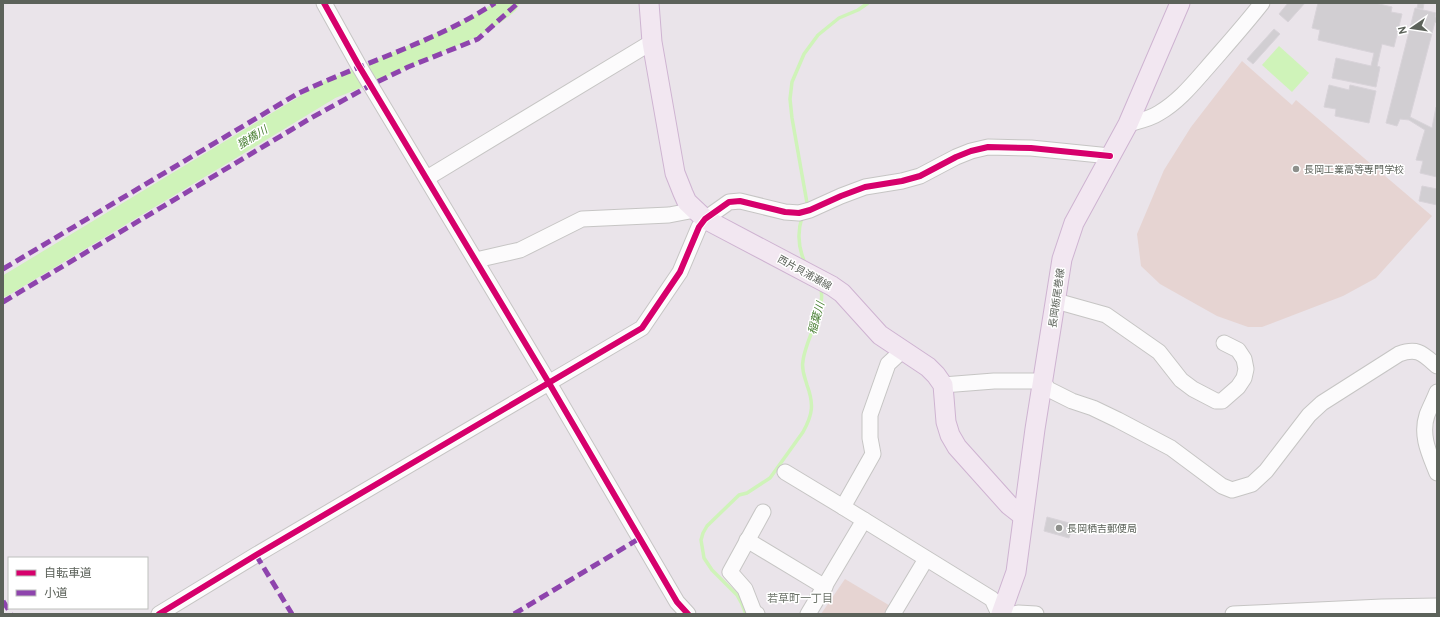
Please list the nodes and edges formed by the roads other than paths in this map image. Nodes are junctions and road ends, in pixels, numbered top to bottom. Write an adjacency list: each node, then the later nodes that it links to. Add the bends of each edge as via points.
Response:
1 (324, 3): 8 (street)
2 (649, 3): 5 (main road, 西片貝浦瀬線)
3 (1180, 3): 6 (main road, 長岡栃尾巻線)
4 (1262, 3): 6 (street, via 1242,29 1172,104 1148,119)
5 (652, 42): 8 (street); 9 (main road, 西片貝浦瀬線, via 675,173 687,202)
6 (1128, 124): 7 (main road, 長岡栃尾巻線)
7 (1110, 156): 9 (street, via 1032,148 988,147 956,157 920,176 865,187 799,213 740,201 729,202); 11 (main road, 長岡栃尾巻線, via 1067,240)
8 (427, 178): 10 (street)
9 (700, 215): 10 (street, via 582,219 520,250); 13 (main road, 西片貝浦瀬線, via 832,286 842,293 880,335); 16 (street, via 699,227 680,272 642,328)
10 (476, 260): 16 (street)
11 (1056, 301): 12 (street, via 1106,315 1159,352 1181,380 1216,401 1222,401 1238,387 1246,369 1244,359 1238,350); 15 (main road, 長岡栃尾巻線)
12 (1224, 343)
13 (903, 350): 17 (main road, 西片貝浦瀬線, via 928,367); 23 (street, via 888,364 870,415 873,454)
14 (1437, 366): 15 (street, via 1422,353 1413,350 1399,354 1322,403 1266,471 1252,484 1232,490 1222,486 1171,448 1106,414 1048,389)
15 (1043, 382): 17 (street, via 994,381); 25 (main road, 長岡栃尾巻線)
16 (549, 383): 31 (street); 32 (street, via 674,596)
17 (942, 385): 25 (main road, via 946,422 957,447 1009,505)
18 (1437, 392): 20 (street, via 1427,416)
19 (1437, 431): 20 (street)
20 (1425, 441): 22 (street)
21 (785, 472): 23 (street)
22 (1437, 473)
23 (843, 507): 26 (street)
24 (763, 512): 27 (street)
25 (1024, 516): 36 (main road, 長岡栃尾巻線, via 1016,572)
26 (864, 520): 28 (street); 29 (street)
27 (747, 540): 29 (street); 33 (street, via 730,572 745,589)
28 (926, 559): 35 (street); 36 (street, via 992,599)
29 (825, 586): 34 (street)
30 (1437, 606): 39 (street)
31 (159, 614)
32 (688, 614)
33 (757, 614)
34 (808, 614)
35 (893, 614)
36 (1000, 614)
37 (1013, 614): 38 (street)
38 (1036, 614)
39 (1233, 614)

